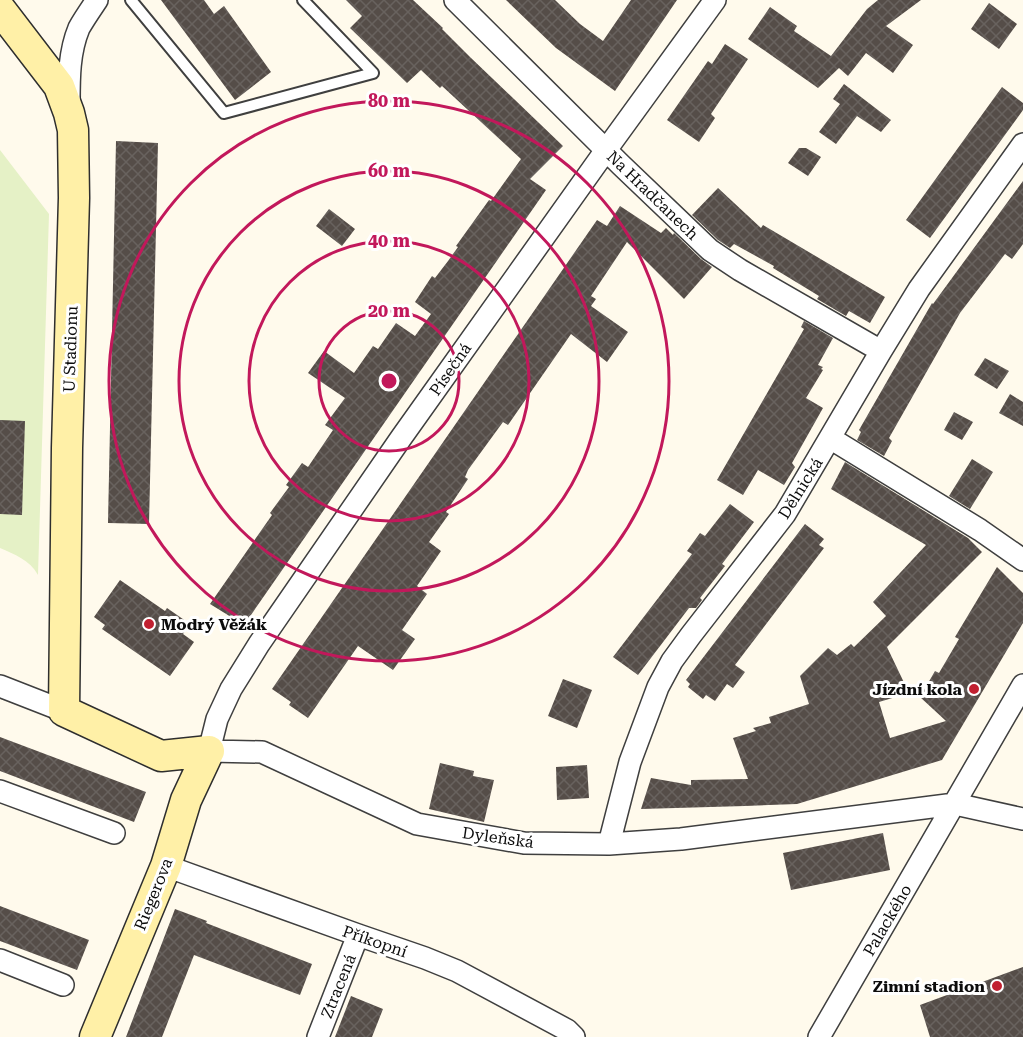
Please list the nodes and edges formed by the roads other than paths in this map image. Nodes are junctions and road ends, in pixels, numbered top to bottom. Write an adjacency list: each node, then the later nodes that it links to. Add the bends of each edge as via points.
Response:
1 (97, 0): 7 (street, via 80,28 72,54)
2 (131, 0): 3 (lane, via 224,113 373,73)
3 (303, 0)
4 (455, 0): 9 (street, Na Hradčanech)
5 (715, 0): 9 (street, Písečná)
6 (0, 9): 7 (street, U Stadionu, via 60,86)
7 (69, 112): 15 (street, U Stadionu, via 74,198)
8 (1023, 144): 10 (street, Dělnická, via 919,289)
9 (606, 150): 10 (street, Na Hradčanech, via 717,255); 16 (street, Písečná, via 259,644 231,689)
10 (881, 351): 11 (street, Dělnická)
11 (830, 438): 12 (street); 21 (street, Dělnická, via 785,514 672,661 630,762)
12 (1023, 560)
13 (1023, 685): 18 (street, Palackého)
14 (0, 686): 15 (street, Dyleňská)
15 (64, 711): 16 (street, Dyleňská, via 160,756)
16 (209, 750): 21 (street, Dyleňská, via 262,752 417,824 524,843); 22 (street, Riegerova, via 186,800)
17 (0, 791): 20 (street)
18 (955, 804): 19 (street, Dyleňská); 21 (street, Dyleňská, via 681,839); 29 (street, Palackého)
19 (1023, 819)
20 (114, 833)
21 (609, 844)
22 (166, 866): 23 (street, Příkopní); 26 (street, Riegerova)
23 (358, 936): 27 (street, Ztracená); 28 (street, Příkopní, via 457,970)
24 (0, 960): 25 (street)
25 (63, 985)
26 (95, 1037)
27 (318, 1037)
28 (574, 1037)
29 (819, 1037)

